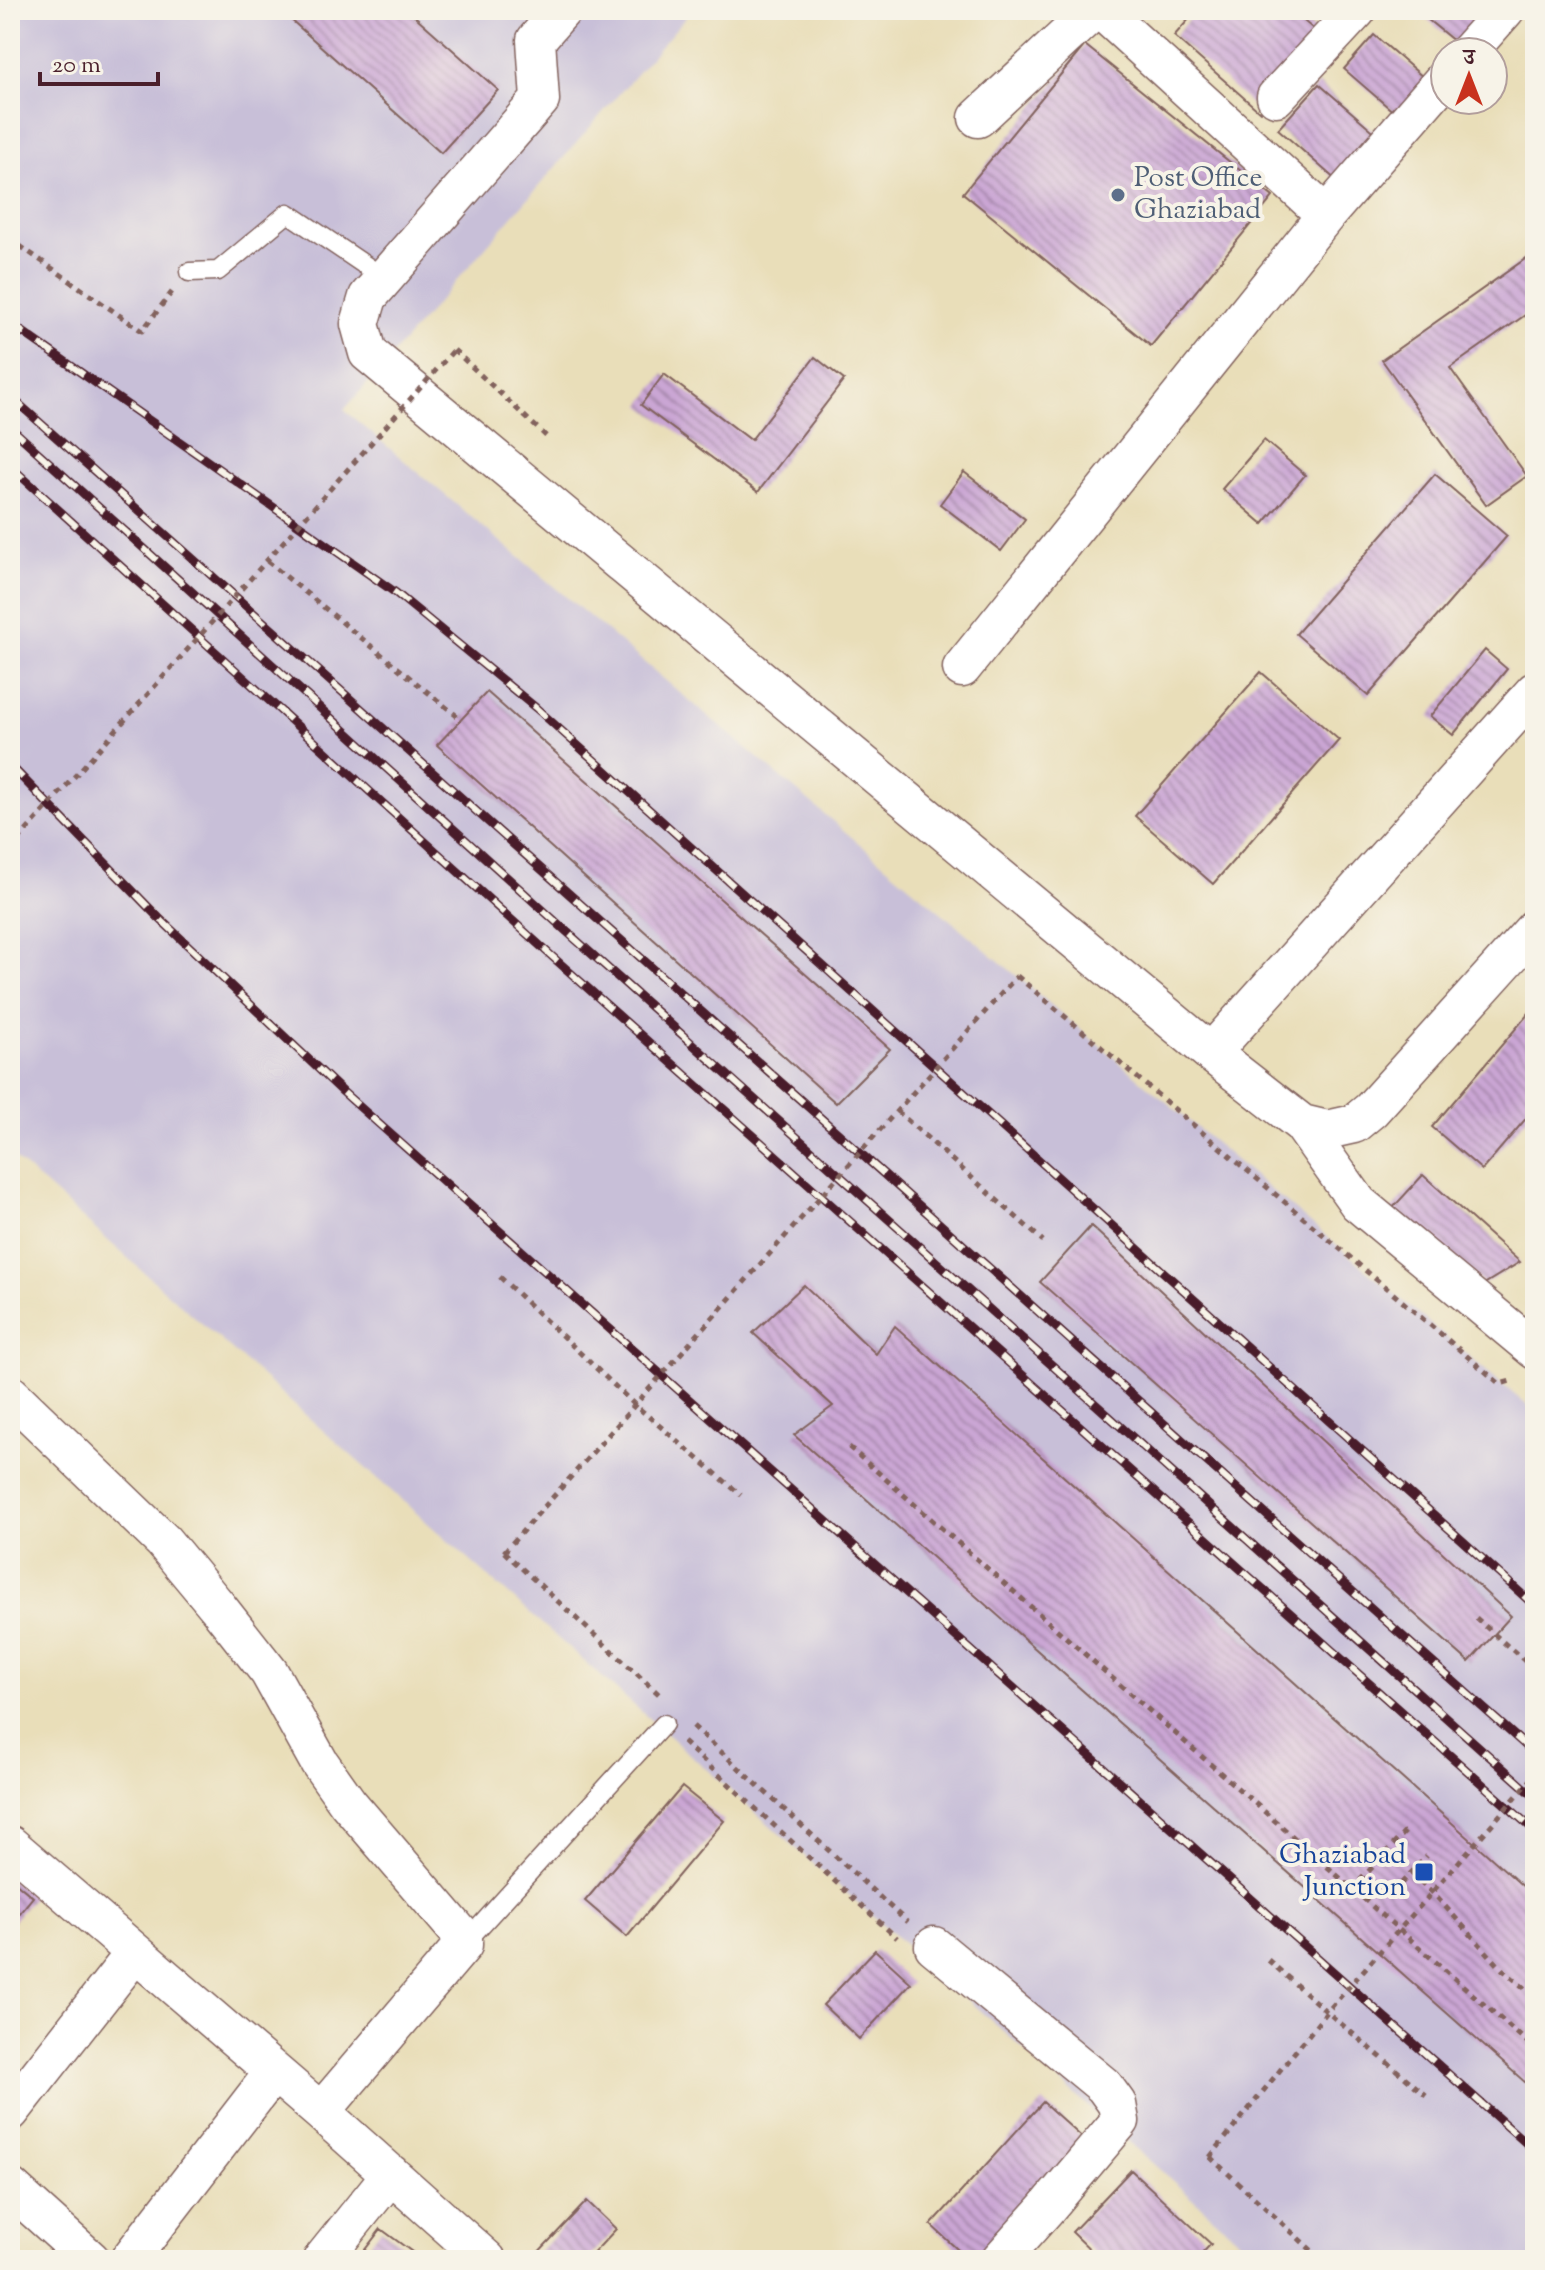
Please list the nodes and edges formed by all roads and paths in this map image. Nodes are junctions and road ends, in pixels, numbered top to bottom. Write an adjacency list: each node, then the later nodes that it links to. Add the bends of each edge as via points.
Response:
1 (562, 10): 13 (street, via 536,40 540,100)
2 (1094, 10): 9 (street)
3 (1101, 10): 10 (street)
4 (1357, 10): 8 (street)
5 (1505, 10): 6 (street)
6 (1482, 36)
7 (1429, 96): 10 (street)
8 (1276, 97)
9 (978, 118)
10 (1326, 215): 16 (street)
11 (10, 239): 12 (path, via 142,331)
12 (189, 272): 13 (lane, via 218,271 288,213)
13 (384, 278): 21 (street, via 368,297 360,324 368,353)
14 (548, 438): 15 (path, bridge, via 454,350)
15 (267, 561): 18 (path); 19 (path, bridge)
16 (962, 668)
17 (1535, 691): 21 (street)
18 (457, 716)
19 (10, 849)
20 (1535, 928): 23 (street, via 1371,1110 1354,1124 1327,1130)
21 (1211, 1053): 23 (street)
22 (897, 1111): 24 (path); 26 (path, bridge, via 1017,976 1500,1384); 28 (path, bridge)
23 (1302, 1124): 26 (street, via 1358,1203)
24 (1043, 1241)
25 (500, 1277): 28 (path)
26 (1529, 1364)
27 (10, 1394): 44 (street, via 163,1541 217,1606 269,1672 348,1803 460,1932)
28 (635, 1405): 30 (path); 33 (path, bridge, via 504,1552)
29 (849, 1447): 41 (path)
30 (741, 1495)
31 (1476, 1618): 32 (path)
32 (1535, 1670)
33 (666, 1701)
34 (690, 1723): 45 (path)
35 (664, 1724): 44 (lane); 45 (path, via 921,1959)
36 (1535, 1775): 43 (path, bridge)
37 (1405, 1832): 41 (path)
38 (10, 1845): 46 (street)
39 (1427, 1856): 40 (path)
40 (1411, 1873): 42 (path); 43 (path)
41 (1352, 1889): 50 (path)
42 (1393, 1892)
43 (1432, 1892): 48 (path); 49 (path, bridge)
44 (463, 1945): 54 (street)
45 (934, 1946): 61 (street, via 1104,2086 1117,2104 1120,2121)
46 (134, 1954): 51 (street); 53 (street)
47 (1268, 1960): 49 (path)
48 (1535, 1997)
49 (1327, 2012): 52 (path); 62 (path, bridge, via 1210,2157)
50 (1535, 2049)
51 (274, 2072): 54 (street); 58 (street)
52 (1426, 2095)
53 (10, 2112)
54 (321, 2112): 55 (street)
55 (391, 2174): 59 (street); 60 (street)
56 (10, 2187): 57 (street)
57 (91, 2260)
58 (129, 2260)
59 (322, 2260)
60 (487, 2260)
61 (1000, 2260)
62 (1322, 2260)

